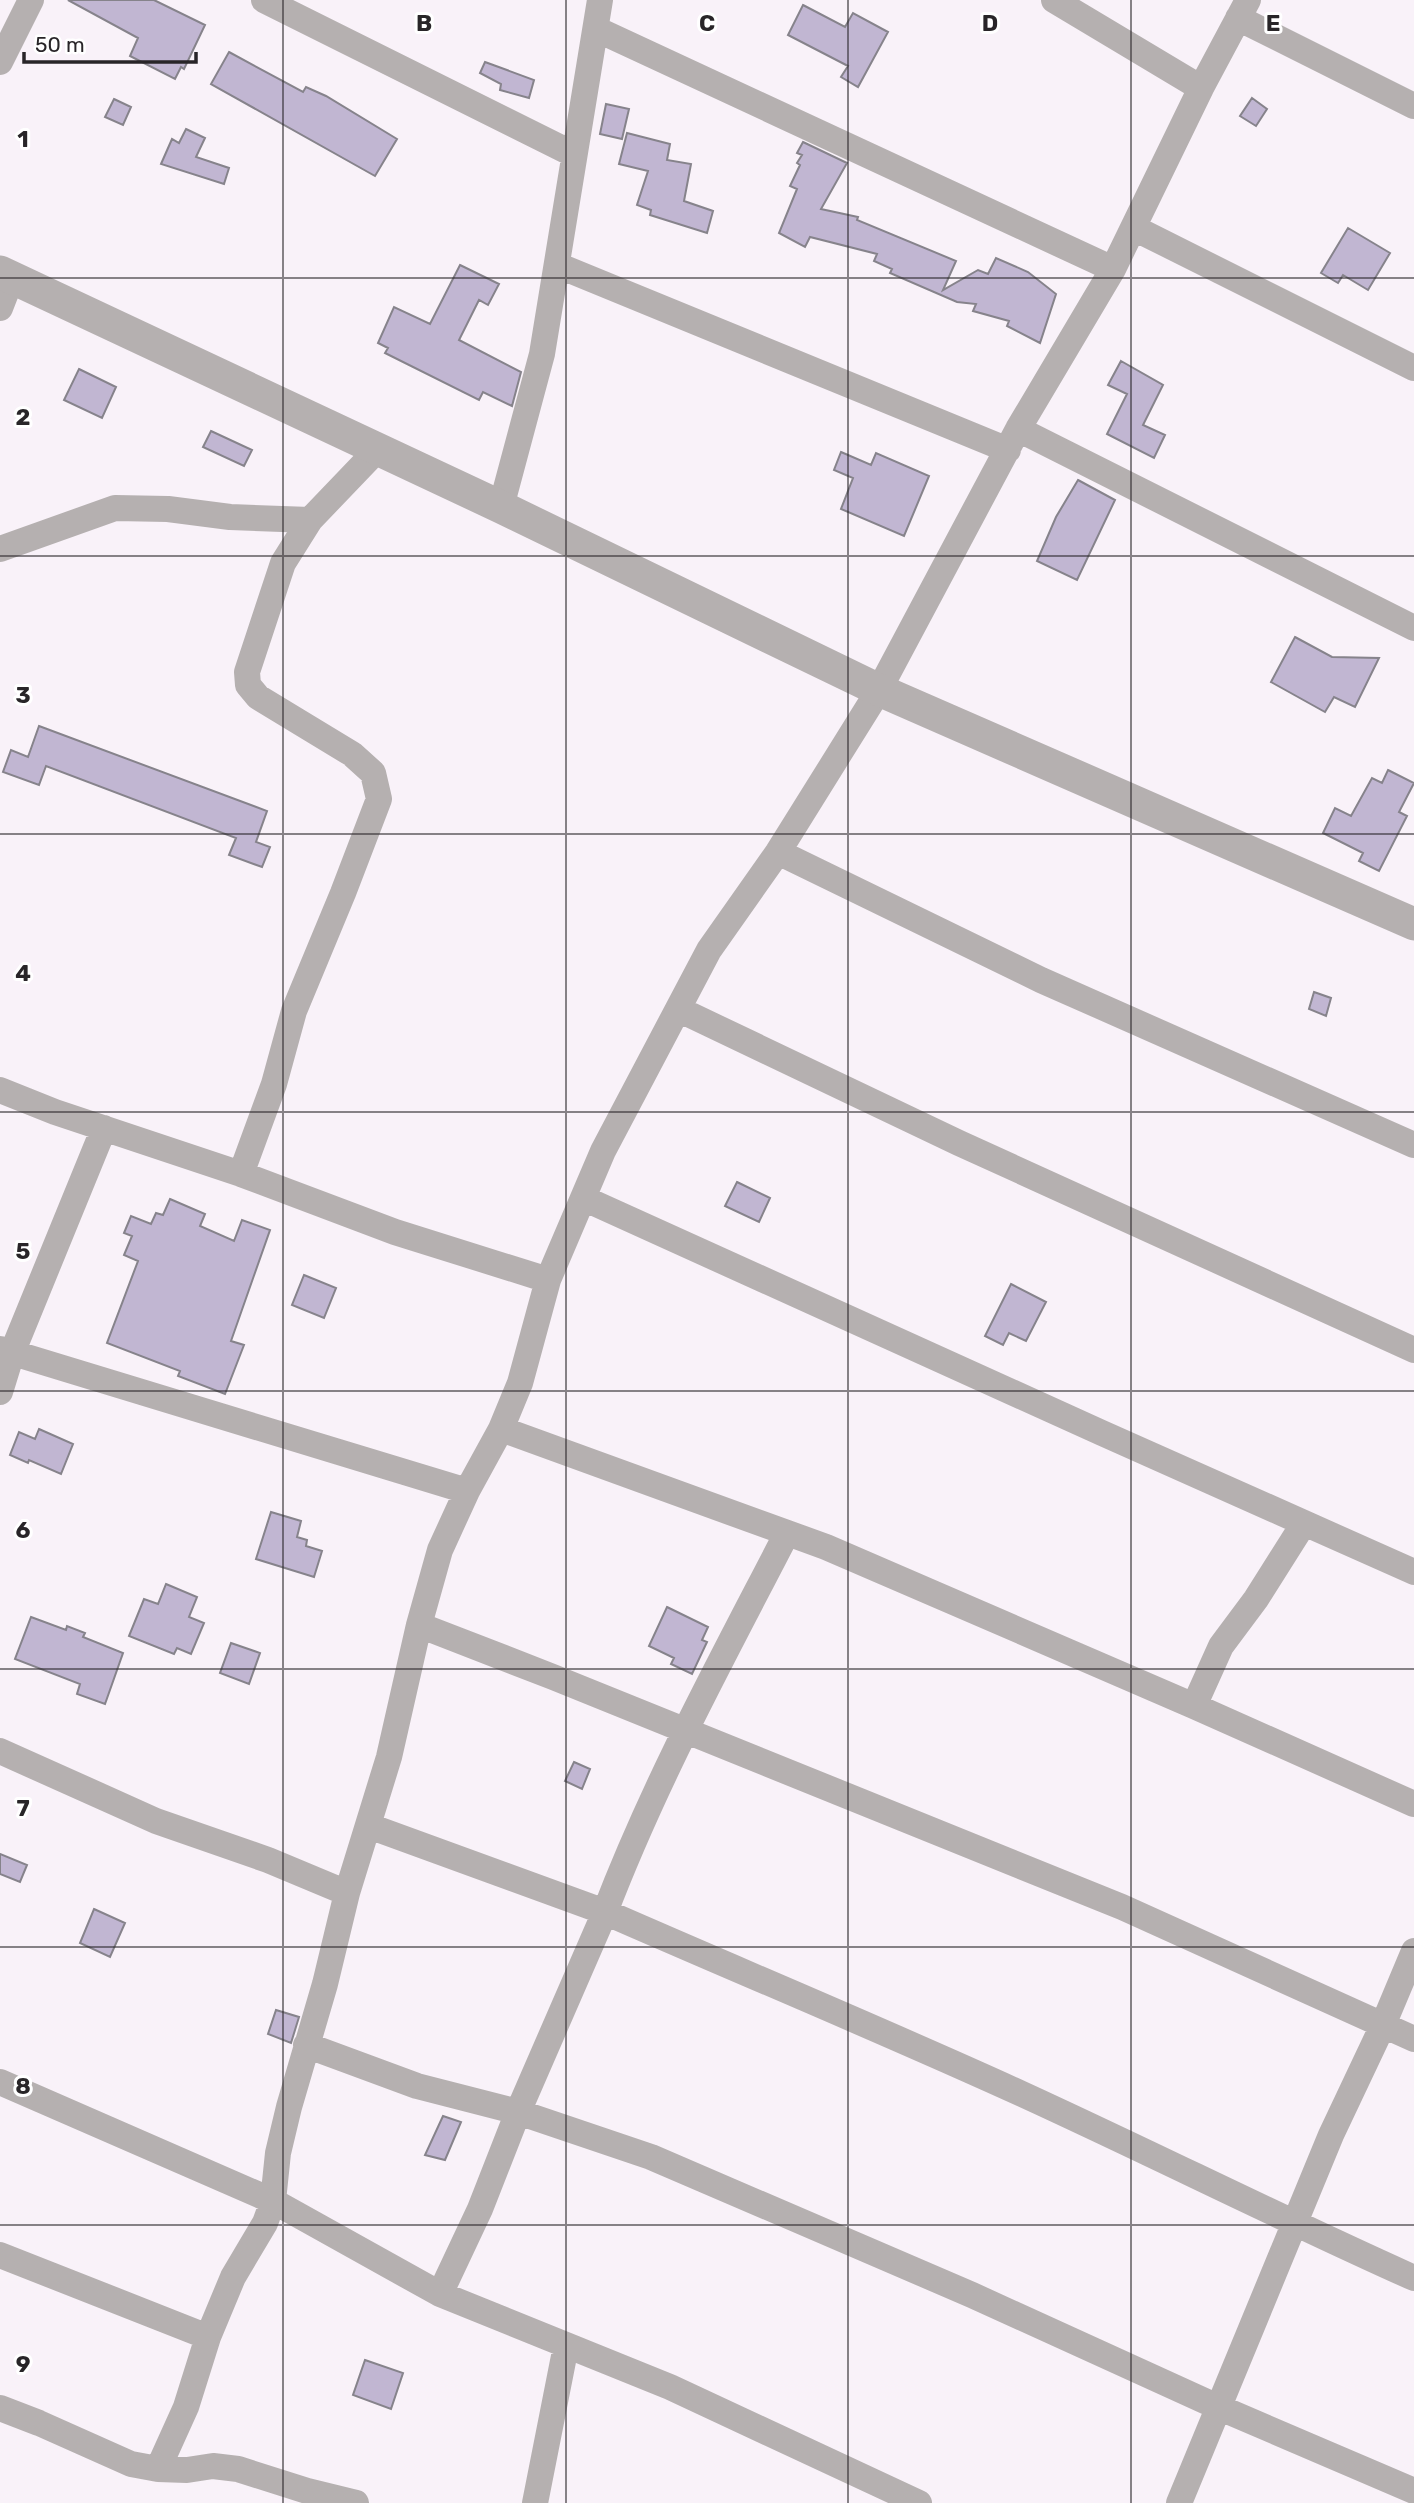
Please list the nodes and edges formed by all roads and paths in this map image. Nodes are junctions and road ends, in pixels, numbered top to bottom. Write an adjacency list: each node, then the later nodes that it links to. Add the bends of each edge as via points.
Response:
1 (31, 0): 7 (street)
2 (264, 0): 10 (street)
3 (600, 0): 6 (street)
4 (1054, 0): 8 (street)
5 (1243, 9): 8 (street); 9 (street)
6 (596, 29): 10 (street); 13 (street)
7 (0, 62)
8 (1201, 88): 11 (street)
9 (1414, 106)
10 (573, 155): 12 (street)
11 (1134, 228): 13 (street); 16 (street)
12 (557, 265): 17 (street); 19 (street, via 542,354)
13 (1113, 269): 17 (street)
14 (6, 274): 15 (street); 18 (street)
15 (0, 308)
16 (1414, 368)
17 (1013, 440): 22 (street); 23 (street)
18 (378, 449): 19 (street); 20 (street)
19 (501, 507): 23 (street)
20 (310, 520): 21 (street, via 115,508); 30 (street, via 283,563 247,672 248,685 258,697 352,754 373,773 379,799 294,1011 274,1084)
21 (0, 549)
22 (1414, 628)
23 (879, 690): 24 (street); 25 (street)
24 (778, 852): 26 (street, via 709,950); 29 (street, via 1041,980)
25 (1414, 924)
26 (678, 1009): 31 (street); 33 (street)
27 (0, 1090): 28 (street)
28 (104, 1128): 30 (street); 34 (street)
29 (1414, 1145)
30 (241, 1174): 32 (street, via 396,1232)
31 (583, 1198): 32 (street); 38 (street)
32 (548, 1280): 36 (street, via 520,1383)
33 (1414, 1350)
34 (6, 1351): 35 (street); 37 (street)
35 (0, 1392)
36 (501, 1429): 37 (street); 39 (street)
37 (467, 1491): 41 (street, via 440,1550)
38 (1304, 1523): 40 (street); 42 (street, via 1221,1646)
39 (787, 1533): 42 (street); 43 (street)
40 (1414, 1572)
41 (419, 1625): 43 (street); 46 (street)
42 (1194, 1706): 45 (street)
43 (685, 1730): 48 (street, via 630,1846); 50 (street, via 1122,1907)
44 (0, 1751): 47 (street, via 156,1821)
45 (1414, 1804)
46 (369, 1826): 47 (street); 48 (street)
47 (347, 1893): 52 (street)
48 (605, 1912): 54 (street); 56 (street, via 1021,2094)
49 (1414, 1951): 50 (street)
50 (1383, 2025): 51 (street); 56 (street)
51 (1414, 2039)
52 (306, 2045): 54 (street, via 417,2086); 55 (street, via 278,2153)
53 (0, 2082): 55 (street)
54 (518, 2112): 59 (street); 62 (street, via 651,2157)
55 (273, 2201): 59 (street); 60 (street)
56 (1294, 2224): 58 (street); 62 (street)
57 (0, 2255): 60 (street)
58 (1414, 2278)
59 (440, 2294): 61 (street)
60 (208, 2337): 64 (street, via 186,2407)
61 (566, 2346): 67 (street); 68 (street, via 670,2387)
62 (1219, 2407): 65 (street); 69 (street)
63 (0, 2408): 64 (street, via 131,2464)
64 (158, 2469): 66 (street, via 238,2469)
65 (1414, 2491)
66 (349, 2502)
67 (535, 2503)
68 (919, 2503)
69 (1179, 2503)

